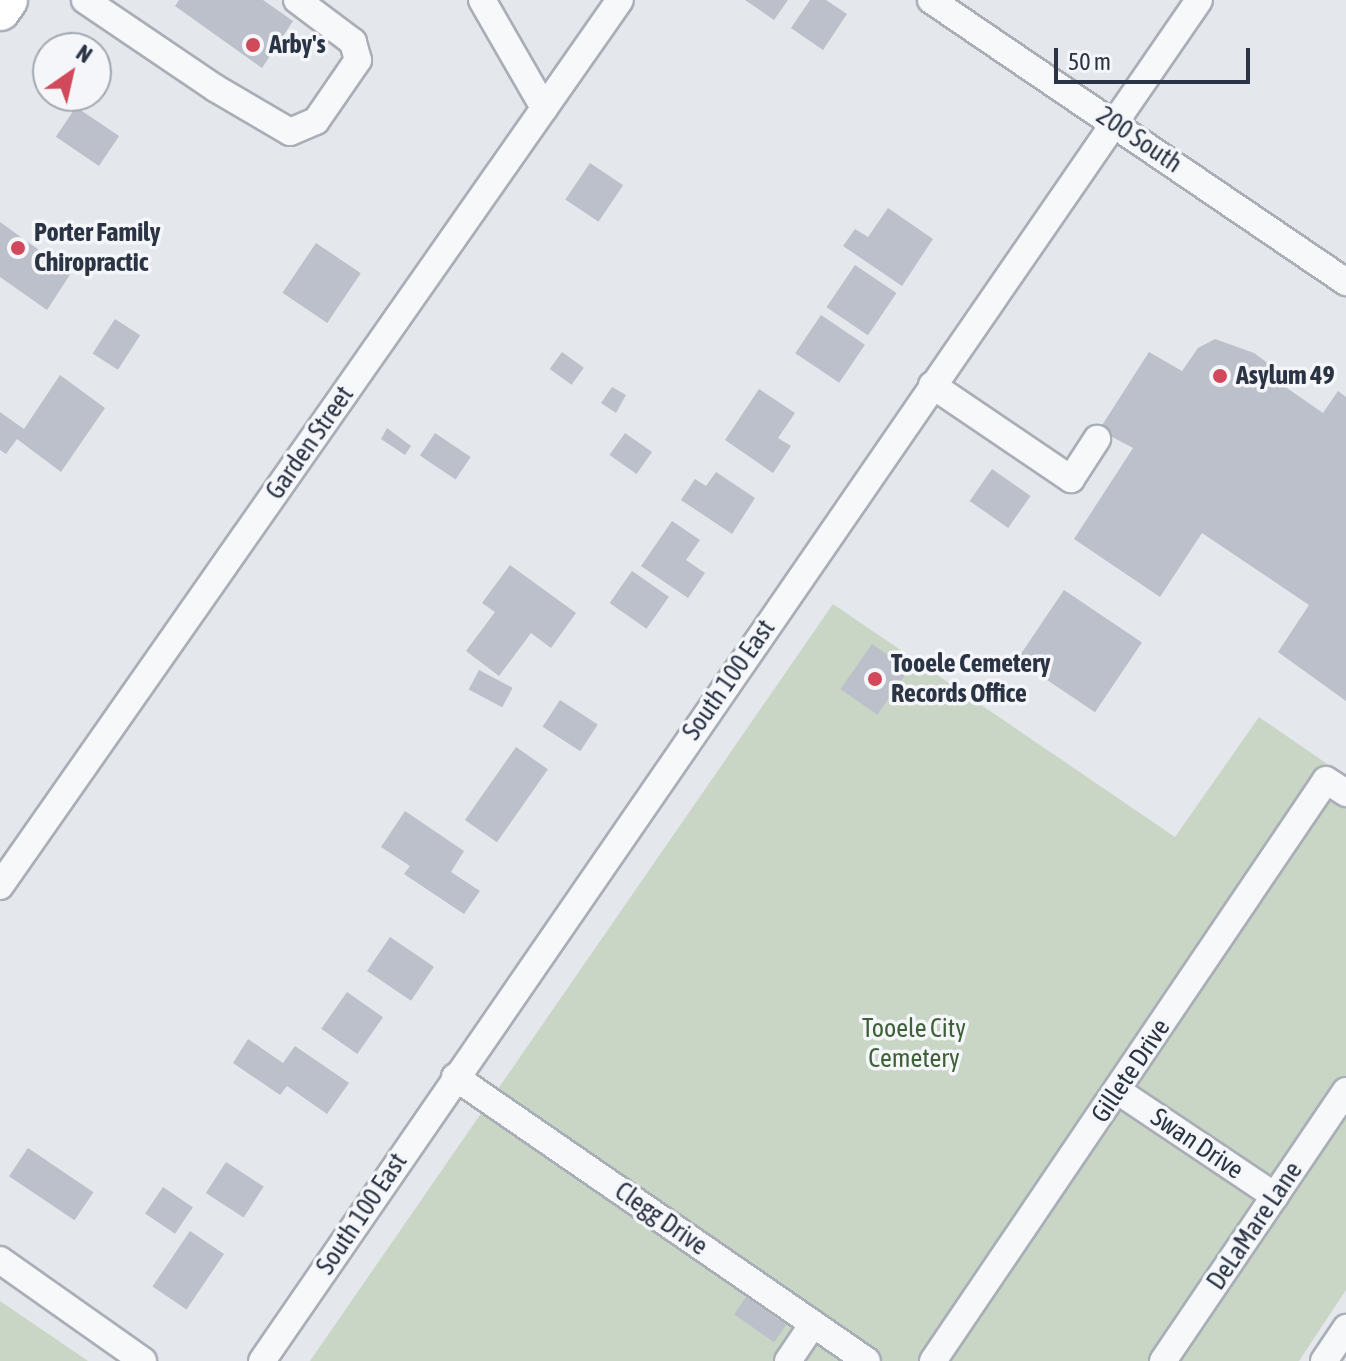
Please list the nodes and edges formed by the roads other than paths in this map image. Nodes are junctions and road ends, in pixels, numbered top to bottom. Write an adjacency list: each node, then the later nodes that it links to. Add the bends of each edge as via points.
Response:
1 (7, 0): 8 (highway)
2 (85, 0): 3 (street, via 290,132 316,121 358,60 353,42)
3 (297, 0)
4 (482, 0): 9 (street)
5 (620, 0): 9 (street, Garden Street)
6 (931, 0): 10 (street, 200 South)
7 (1199, 0): 10 (street, South 100 East)
8 (0, 10)
9 (544, 108): 15 (street, Garden Street)
10 (1113, 122): 11 (street, 200 South); 12 (street, South 100 East)
11 (1346, 282)
12 (932, 385): 13 (street, via 1071,479); 16 (street, South 100 East)
13 (1097, 439)
14 (1336, 787): 17 (street, Gillete Drive)
15 (0, 886)
16 (455, 1077): 21 (street, Clegg Drive); 24 (street, South 100 East)
17 (1118, 1091): 19 (street, Swan Drive); 27 (street, Gillete Drive)
18 (1346, 1091): 19 (street, DeLaMare Lane)
19 (1275, 1196): 28 (street, DeLaMare Lane)
20 (0, 1260): 23 (street)
21 (813, 1324): 25 (street); 26 (street, Clegg Drive)
22 (1346, 1328): 29 (street)
23 (143, 1361)
24 (262, 1361)
25 (788, 1361)
26 (867, 1361)
27 (933, 1361)
28 (1163, 1361)
29 (1324, 1361)

